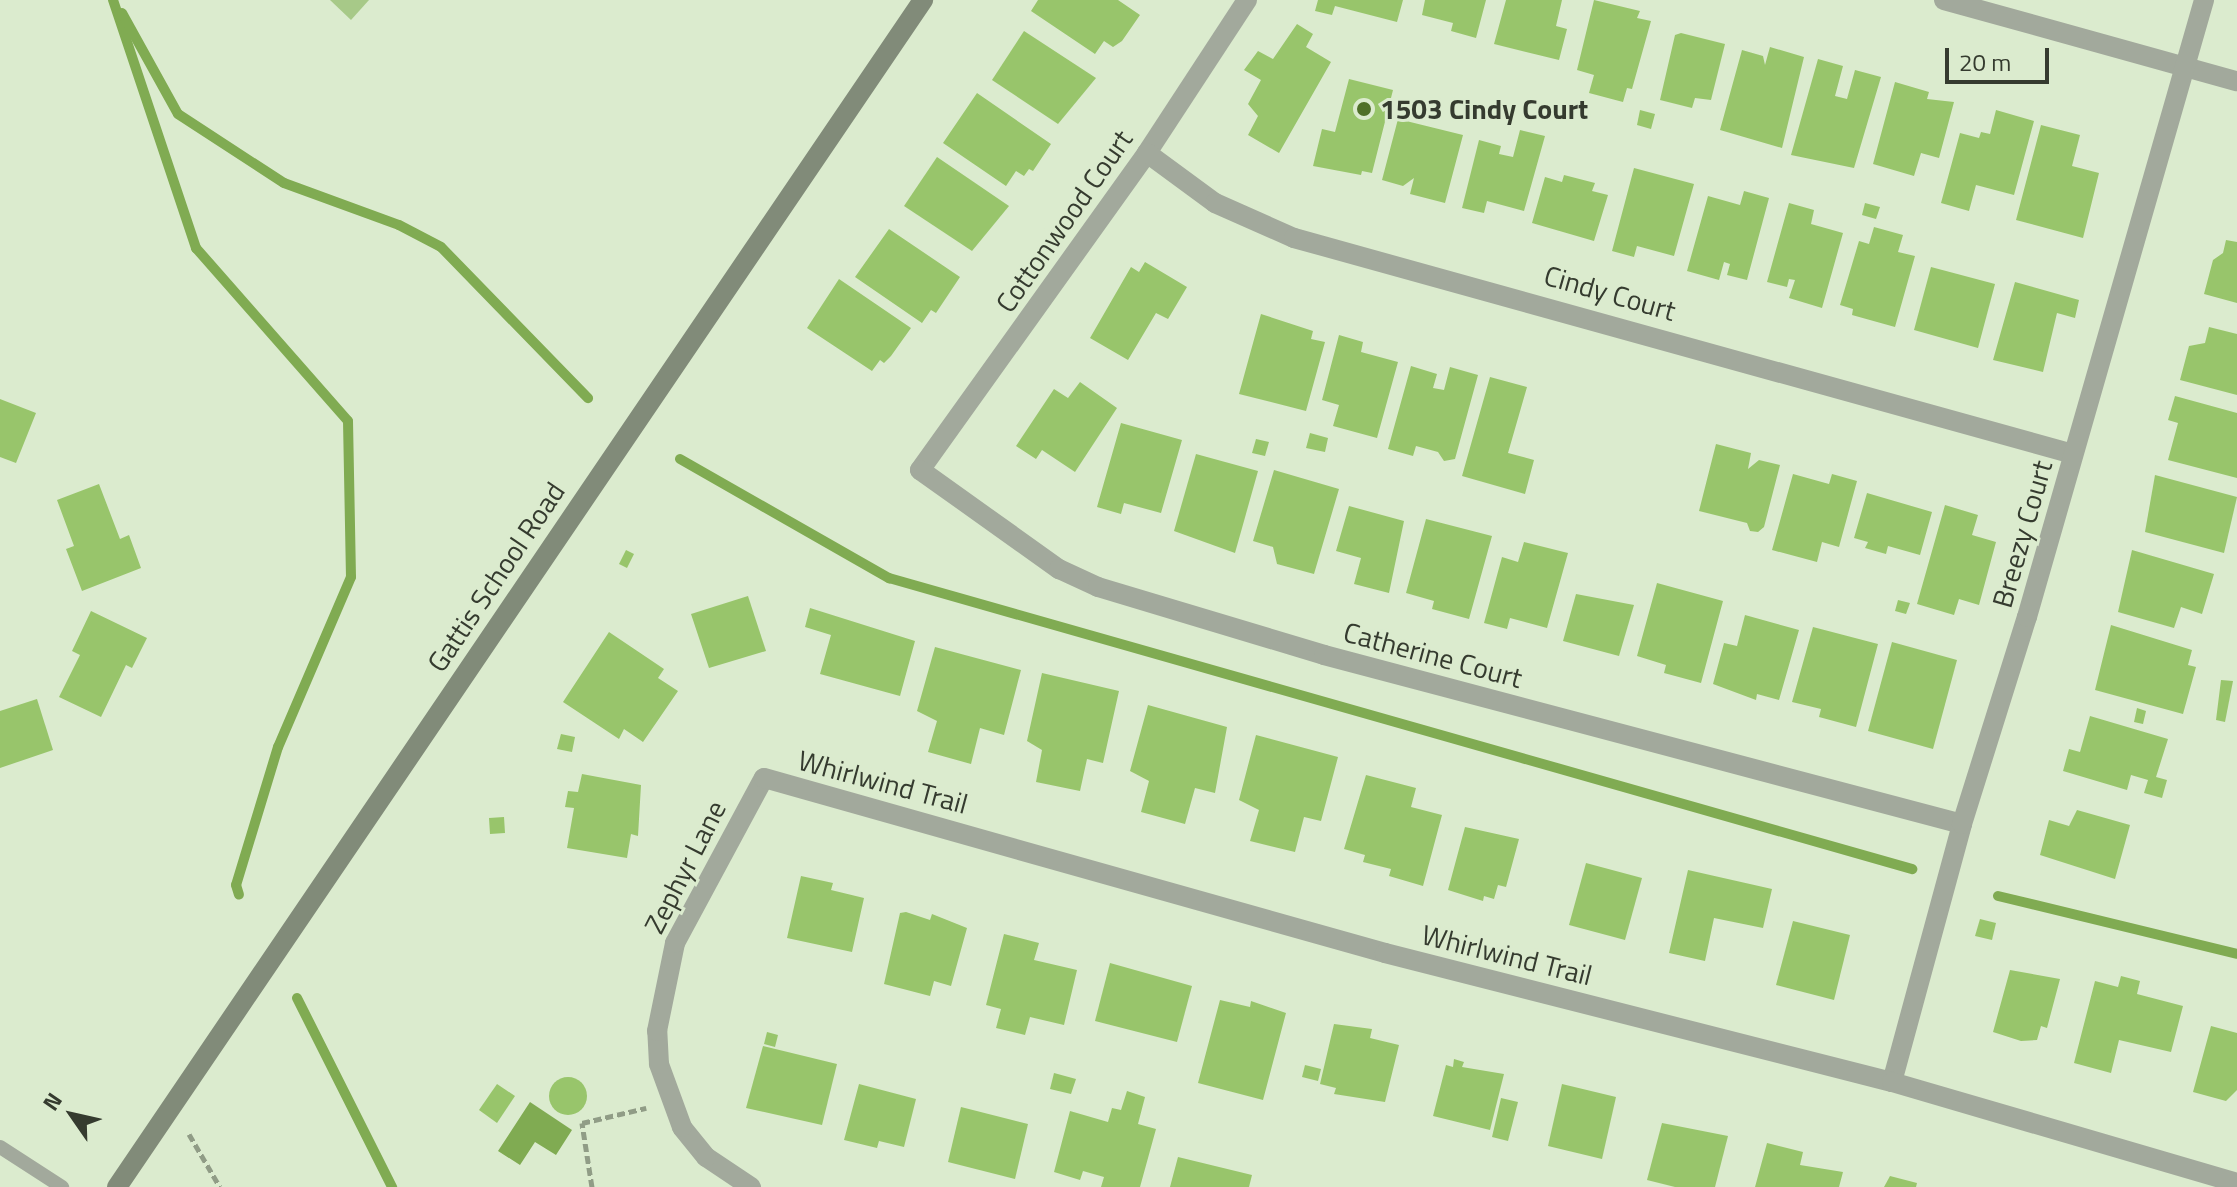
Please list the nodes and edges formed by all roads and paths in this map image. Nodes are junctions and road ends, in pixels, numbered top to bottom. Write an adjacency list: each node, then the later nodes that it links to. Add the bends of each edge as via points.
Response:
1 (923, 0): 18 (main road, Gattis School Road)
2 (1247, 0): 7 (street, Cottonwood Court)
3 (1944, 0): 5 (street)
4 (2204, 0): 5 (street, Breezy Court)
5 (2185, 66): 6 (street); 8 (street, Breezy Court)
6 (2237, 81)
7 (1147, 153): 8 (street, Cindy Court, via 1215,203 1294,238); 9 (street, Cottonwood Court)
8 (2073, 454): 11 (street, Breezy Court)
9 (920, 470): 11 (street, Catherine Court, via 1059,569 1098,587 1324,655)
10 (764, 778): 12 (street, Whirlwind Trail, via 1385,953); 13 (street, Zephyr Lane, via 668,964 657,1031 659,1064)
11 (1962, 824): 12 (street, Breezy Court)
12 (1892, 1082): 16 (street, Whirlwind Trail)
13 (671, 1103): 20 (path, via 582,1123); 21 (street, Zephyr Lane, via 706,1157)
14 (189, 1134): 19 (path)
15 (0, 1147): 17 (lane)
16 (2237, 1183)
17 (62, 1187)
18 (117, 1187)
19 (220, 1187)
20 (592, 1187)
21 (751, 1187)

